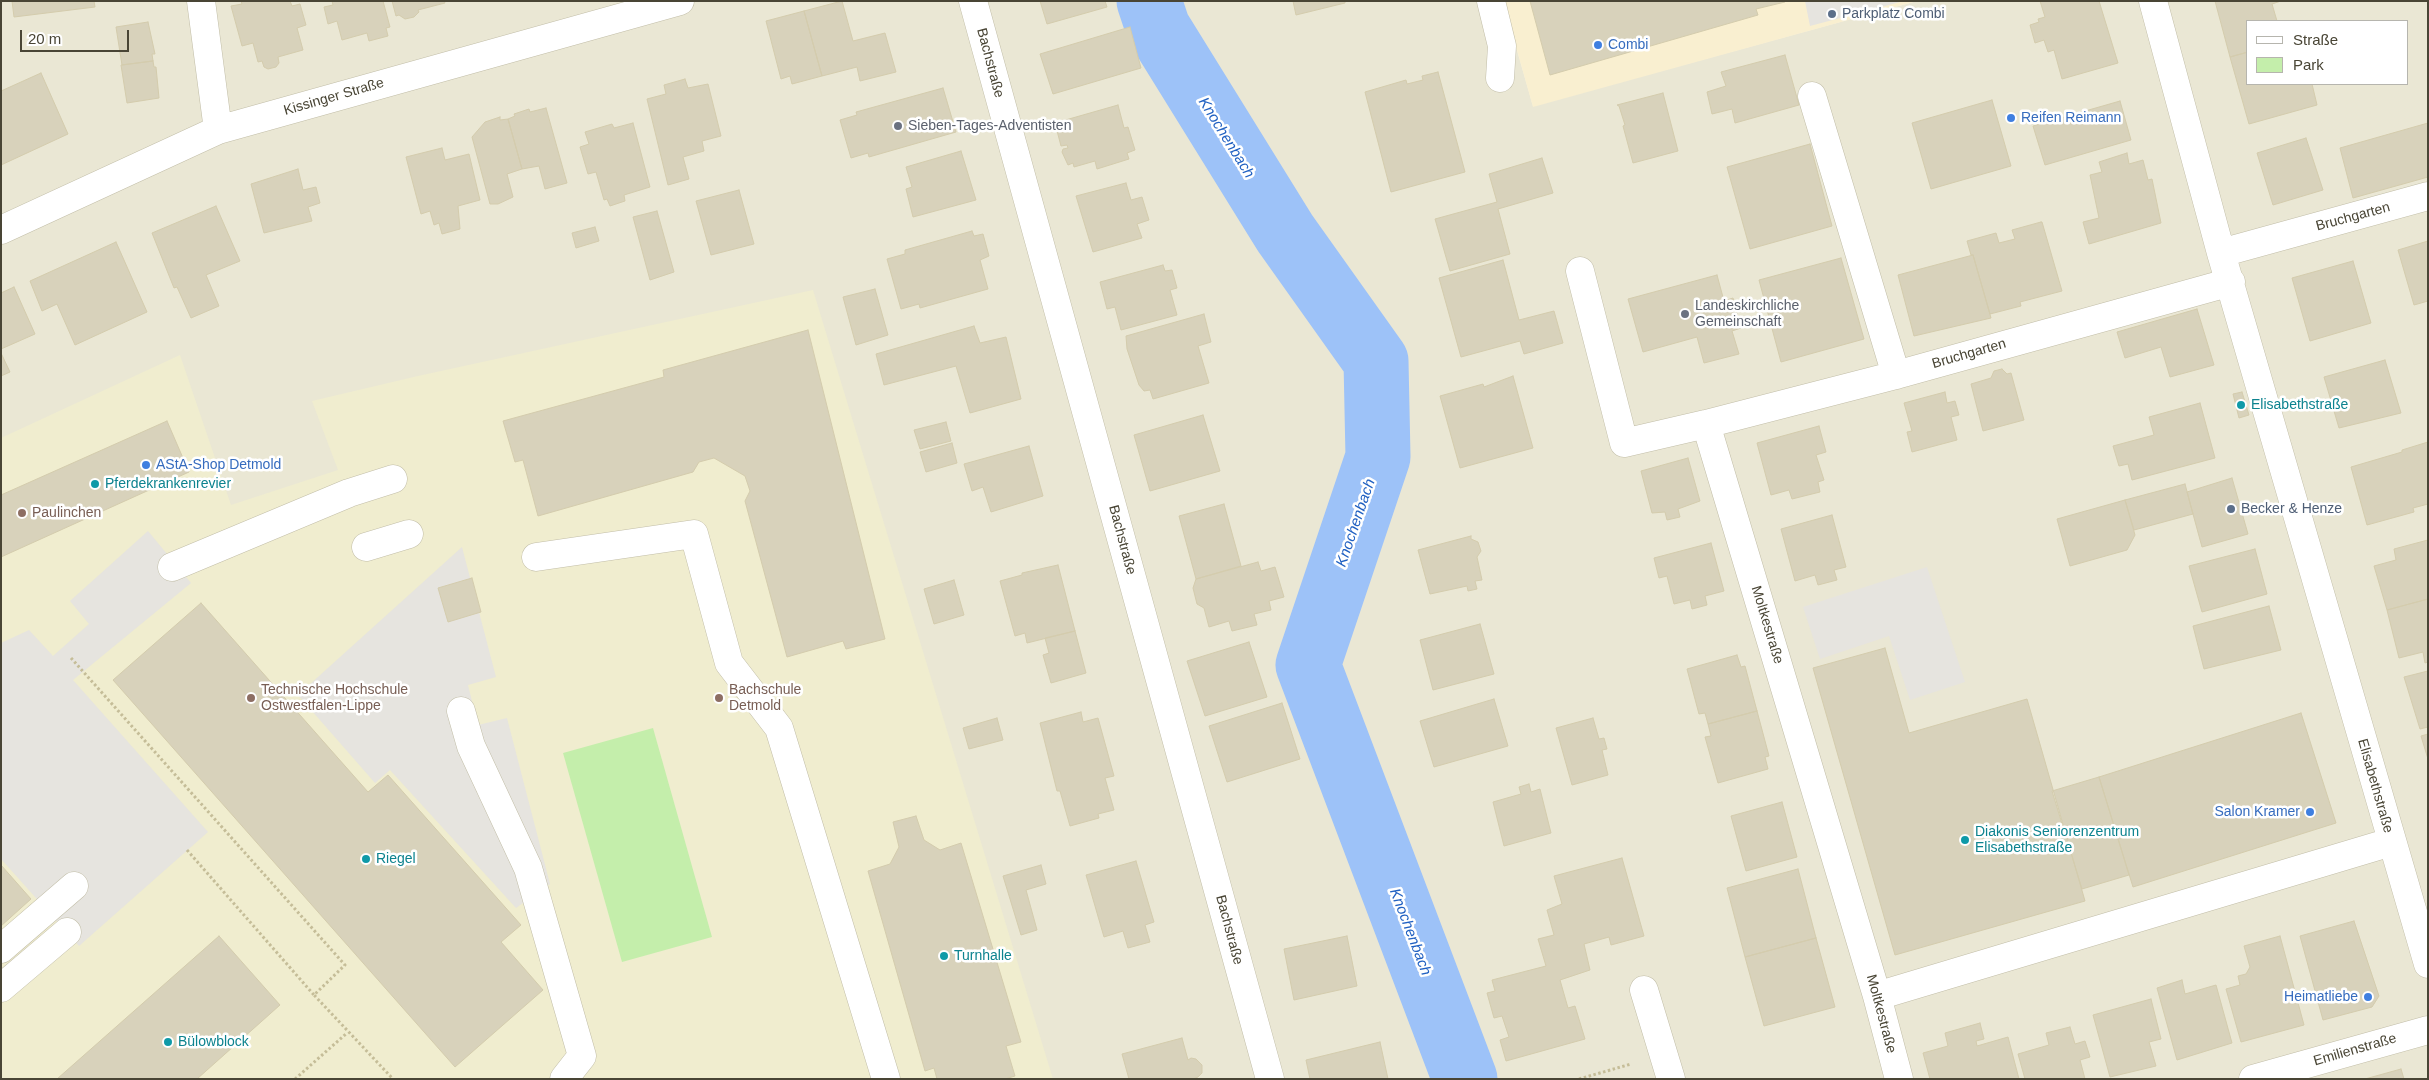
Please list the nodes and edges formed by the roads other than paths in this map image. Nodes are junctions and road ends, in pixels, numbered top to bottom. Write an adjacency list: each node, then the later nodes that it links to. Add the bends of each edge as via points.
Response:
1 (201, 1): 8 (street)
2 (680, 1): 8 (street, Kissinger Straße)
3 (973, 1): 34 (street, Bachstraße)
4 (1491, 1): 6 (street, via 1502,46)
5 (2153, 1): 11 (street, Elisabethstraße)
6 (1500, 78)
7 (1812, 96): 14 (street)
8 (218, 130): 10 (street, Kissinger Straße)
9 (2428, 196): 11 (street, Bruchgarten)
10 (1, 230)
11 (2221, 253): 13 (street, Elisabethstraße)
12 (1580, 271): 15 (street, via 1624,443)
13 (2231, 282): 14 (street, Bruchgarten); 22 (street, Elisabethstraße)
14 (1896, 375): 15 (street, Bruchgarten)
15 (1706, 424): 29 (street, Moltkestraße)
16 (393, 479): 20 (street, via 349,493)
17 (409, 534): 18 (street)
18 (366, 547)
19 (536, 557): 33 (street, via 694,534 729,663 779,728)
20 (172, 567)
21 (461, 711): 32 (street, via 471,746 528,868 582,1056)
22 (2391, 842): 26 (street, Elisabethstraße); 29 (street)
23 (74, 886): 25 (street)
24 (67, 932): 27 (street)
25 (1, 949)
26 (2428, 964)
27 (1, 988)
28 (1644, 990): 31 (street)
29 (1877, 996): 35 (street, Moltkestraße)
30 (2428, 1030): 36 (street, Emilienstraße)
31 (1667, 1067)
32 (564, 1079)
33 (886, 1079)
34 (1270, 1079)
35 (1899, 1079)
36 (2253, 1079)

